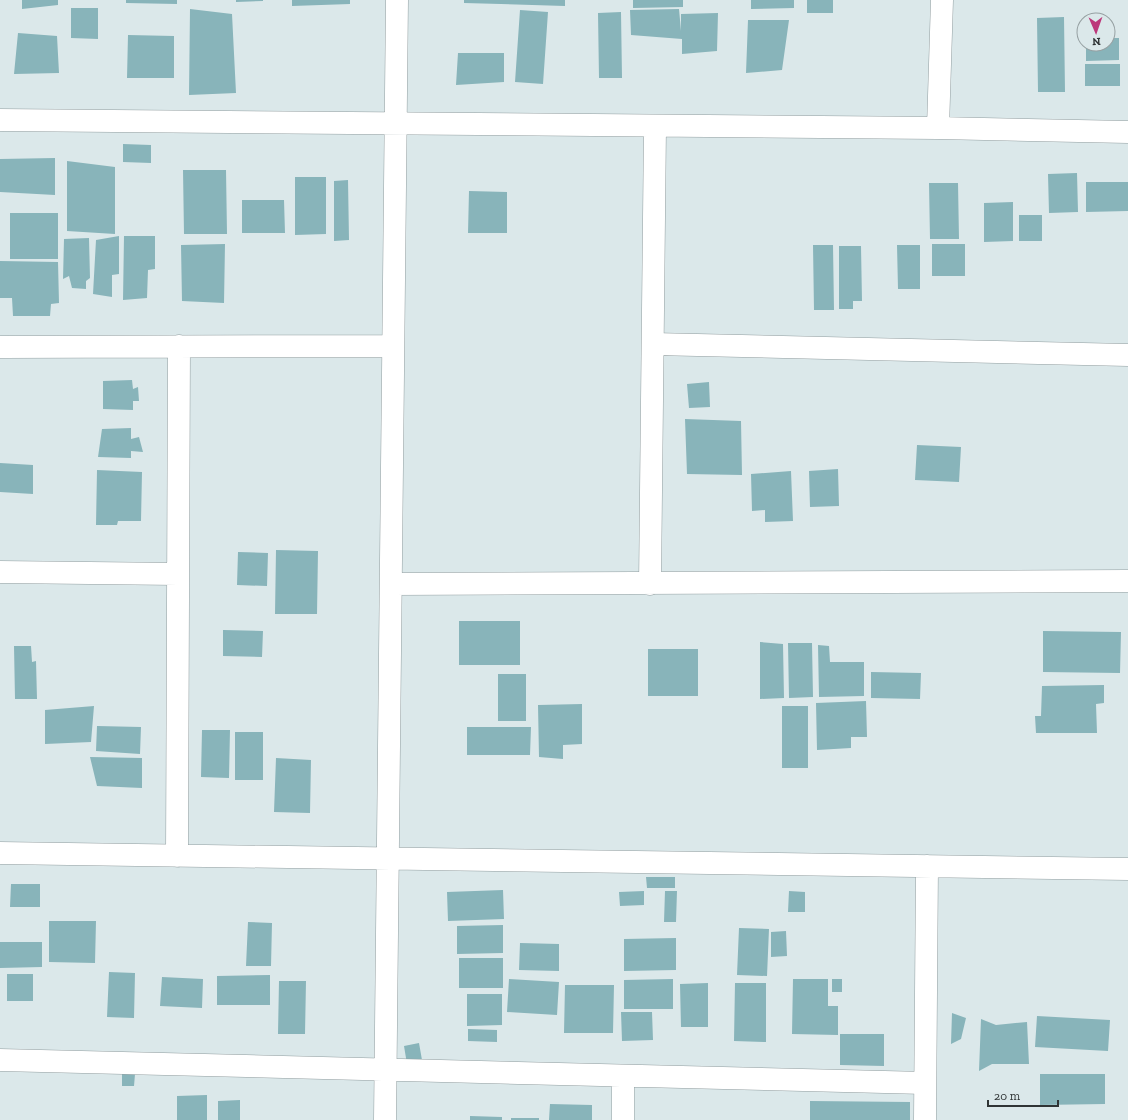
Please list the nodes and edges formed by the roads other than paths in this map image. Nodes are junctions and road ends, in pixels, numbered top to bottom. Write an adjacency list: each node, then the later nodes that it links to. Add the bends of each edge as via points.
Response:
1 (397, 0): 4 (street)
2 (942, 0): 6 (street)
3 (0, 120): 4 (street)
4 (395, 124): 5 (street); 11 (street)
5 (655, 127): 6 (street); 8 (street)
6 (938, 128): 7 (street)
7 (1128, 132)
8 (653, 344): 12 (street); 17 (street)
9 (0, 346): 10 (street)
10 (179, 346): 11 (street); 14 (street)
11 (393, 346): 16 (street)
12 (1128, 355)
13 (0, 572): 14 (street)
14 (178, 574): 19 (street)
15 (1128, 581): 17 (street)
16 (391, 584): 17 (street); 20 (street)
17 (650, 584)
18 (0, 853): 19 (street)
19 (177, 856): 20 (street)
20 (388, 859): 21 (street); 24 (street)
21 (927, 866): 22 (street); 26 (street)
22 (1128, 869)
23 (0, 1060): 24 (street)
24 (386, 1070): 25 (street); 27 (street)
25 (623, 1076): 26 (street); 28 (street)
26 (925, 1083): 29 (street)
27 (385, 1120)
28 (623, 1120)
29 (925, 1120)

